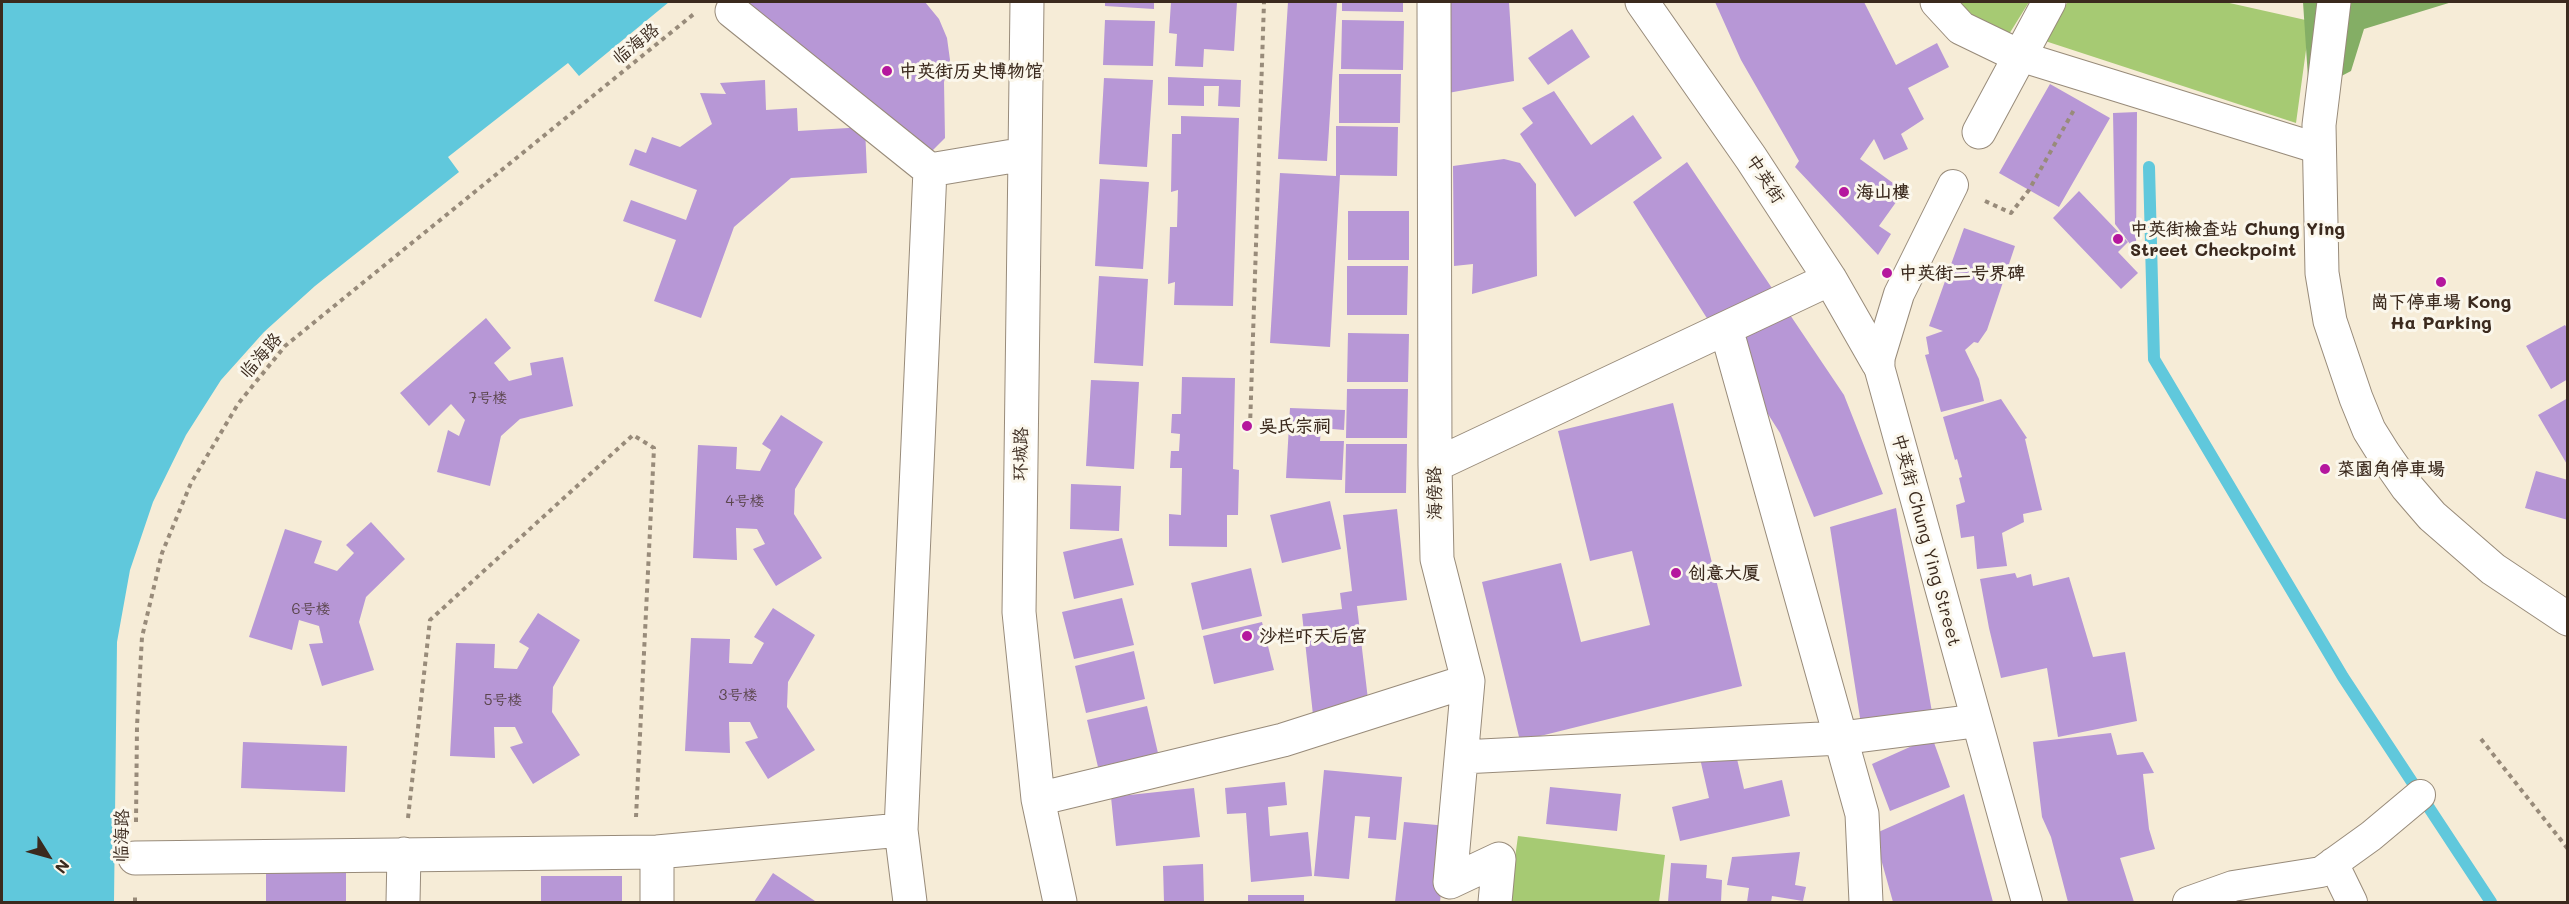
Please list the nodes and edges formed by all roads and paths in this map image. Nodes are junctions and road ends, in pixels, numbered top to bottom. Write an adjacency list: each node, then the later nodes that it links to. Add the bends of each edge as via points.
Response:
1 (1027, 2): 13 (street, 环城路)
2 (1264, 2): 19 (path)
3 (1434, 2): 20 (street, 海傍路)
4 (1642, 2): 16 (street, 中英街)
5 (1937, 2): 9 (street, via 1961,28)
6 (2049, 2): 9 (street)
7 (2334, 2): 12 (street, via 2319,125)
8 (716, 10): 14 (street); 33 (path, 临海路, via 285,346 238,404 191,483 162,553 142,637)
9 (2019, 56): 10 (street); 11 (street)
10 (2089, 77): 12 (street); 15 (path, via 2034,180 2011,213)
11 (1979, 132)
12 (2320, 149): 21 (street, via 2322,273 2330,321 2369,430 2407,487 2432,516 2493,569)
13 (1025, 154): 14 (street); 28 (street, 环城路, via 1019,612)
14 (930, 171): 29 (street)
15 (1953, 185): 18 (street, via 1899,294)
16 (1830, 279): 17 (street); 18 (street, 中英街)
17 (1726, 328): 20 (street); 24 (street)
18 (1878, 363): 23 (street, 中英街 Chung Ying Street)
19 (1250, 427)
20 (1435, 465): 22 (street, 海傍路, via 1437,559)
21 (2568, 619)
22 (1468, 681): 26 (street, 海傍路); 28 (street, via 1283,740)
23 (1976, 721): 24 (street); 42 (street, 中英街 Chung Ying Street)
24 (1841, 738): 26 (street); 41 (street, via 1862,814)
25 (2481, 738): 30 (path)
26 (1462, 757): 40 (street, 海傍路, via 1450,882 1500,859)
27 (2420, 795): 34 (street)
28 (1038, 799): 39 (street, 环城路)
29 (901, 830): 31 (street); 38 (street)
30 (2568, 849)
31 (645, 852): 32 (street); 32 (path, via 654,448 633,435 430,620); 37 (street)
32 (404, 854): 33 (street); 36 (street)
33 (135, 858): 35 (path, 临海路)
34 (2333, 863): 43 (street, via 2321,872 2233,886); 44 (street)
35 (135, 903)
36 (403, 903)
37 (657, 903)
38 (910, 903)
39 (1060, 903)
40 (1495, 903)
41 (1866, 903)
42 (2027, 903)
43 (2187, 903)
44 (2352, 903)

